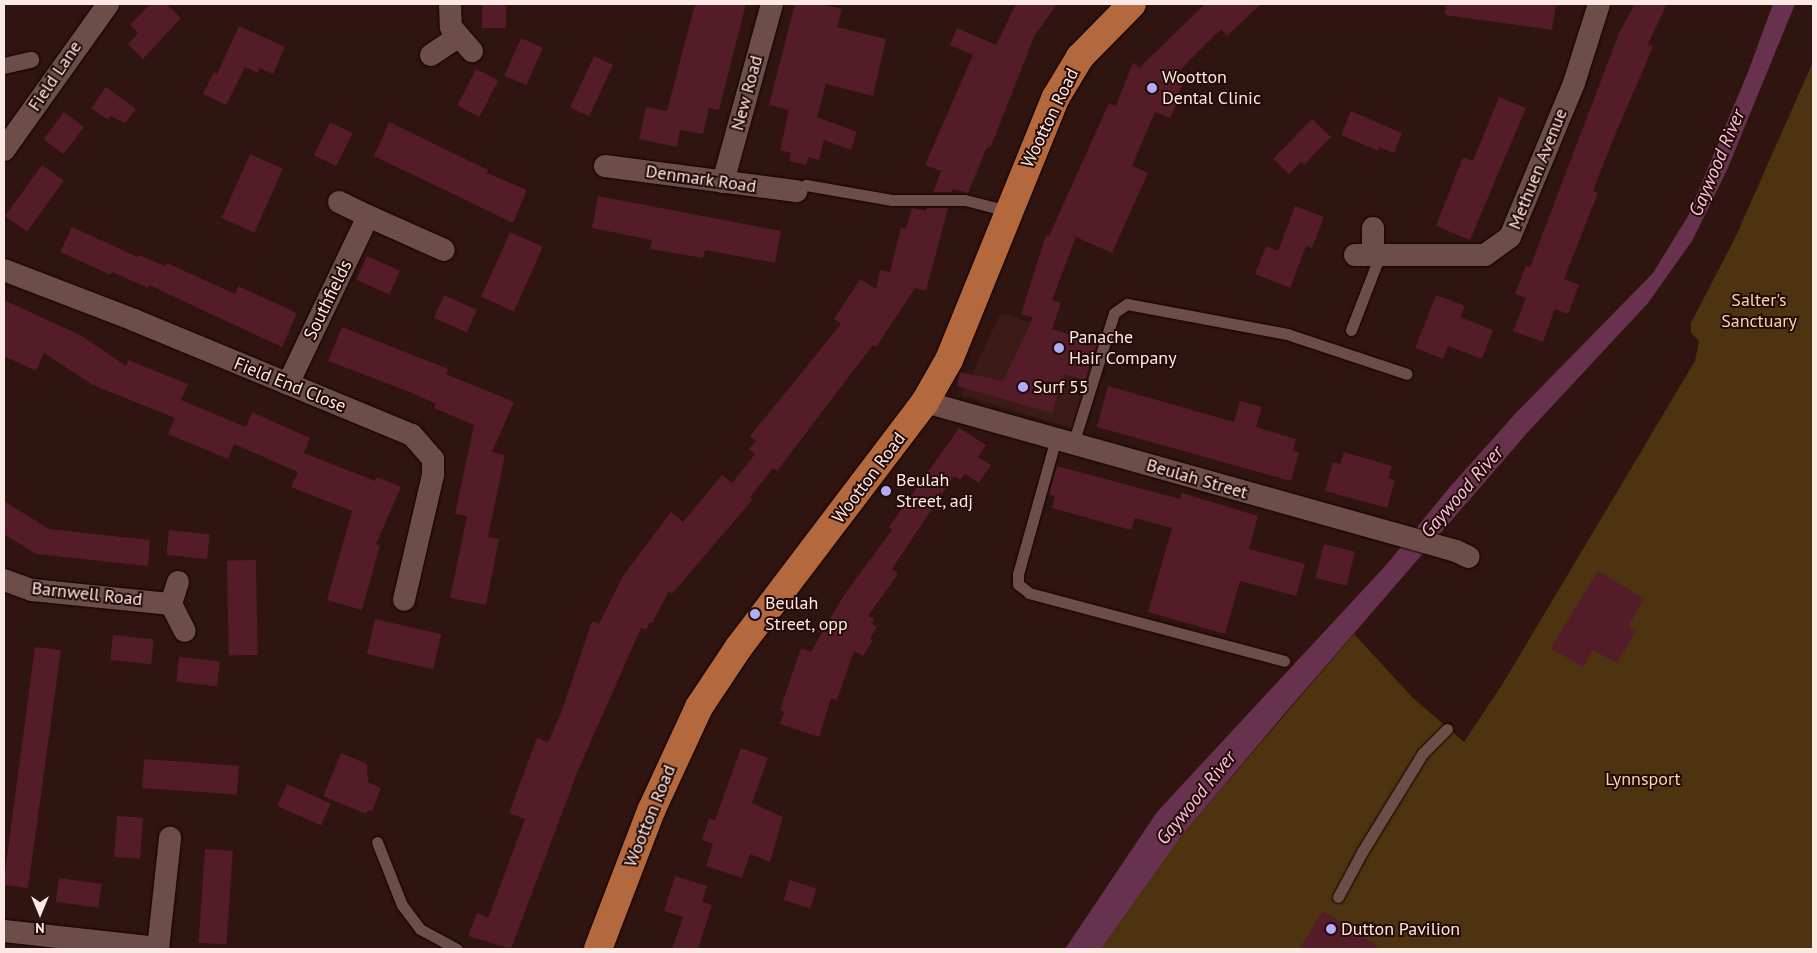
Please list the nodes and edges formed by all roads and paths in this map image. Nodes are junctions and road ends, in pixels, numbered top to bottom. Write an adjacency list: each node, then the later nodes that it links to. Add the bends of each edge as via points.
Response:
1 (108, 4): 9 (street, Field Lane)
2 (450, 4): 6 (street, via 451,26 465,44)
3 (772, 4): 11 (street, New Road)
4 (1132, 4): 14 (main road, Wootton Road, via 1080,57 1056,96)
5 (1599, 4): 18 (street, Methuen Avenue, via 1574,83 1510,237 1497,250 1485,255)
6 (431, 55)
7 (32, 60): 8 (street)
8 (4, 66)
9 (4, 150)
10 (606, 166): 11 (street, Denmark Road)
11 (723, 182): 12 (street, Denmark Road)
12 (796, 191): 14 (lane, via 806,185 892,200 965,200)
13 (339, 202): 15 (street)
14 (1008, 211): 23 (main road, Wootton Road, via 949,360)
15 (368, 216): 17 (street); 22 (street, Southfields)
16 (1373, 228): 18 (street)
17 (444, 250)
18 (1369, 255): 20 (lane)
19 (4, 270): 22 (street, Field End Close)
20 (1351, 330)
21 (1407, 374): 24 (lane, via 1287,334 1126,304 1114,313)
22 (288, 384): 28 (street, Field End Close, via 412,435 433,459)
23 (925, 402): 24 (street, Beulah Street); 39 (main road, Wootton Road, via 739,647 699,707 650,811)
24 (1065, 441): 25 (street, Beulah Street); 31 (lane, via 1018,574 1018,584 1029,593)
25 (1462, 554)
26 (4, 580): 29 (street, Barnwell Road, via 32,590)
27 (178, 582): 29 (street)
28 (404, 600)
29 (171, 604): 30 (street)
30 (185, 631)
31 (1284, 661)
32 (1447, 729): 35 (lane, via 1423,753)
33 (170, 838): 37 (street)
34 (377, 842): 38 (lane, via 402,905 420,929)
35 (1338, 897)
36 (4, 931): 37 (street)
37 (158, 948)
38 (457, 949)
39 (598, 949)

